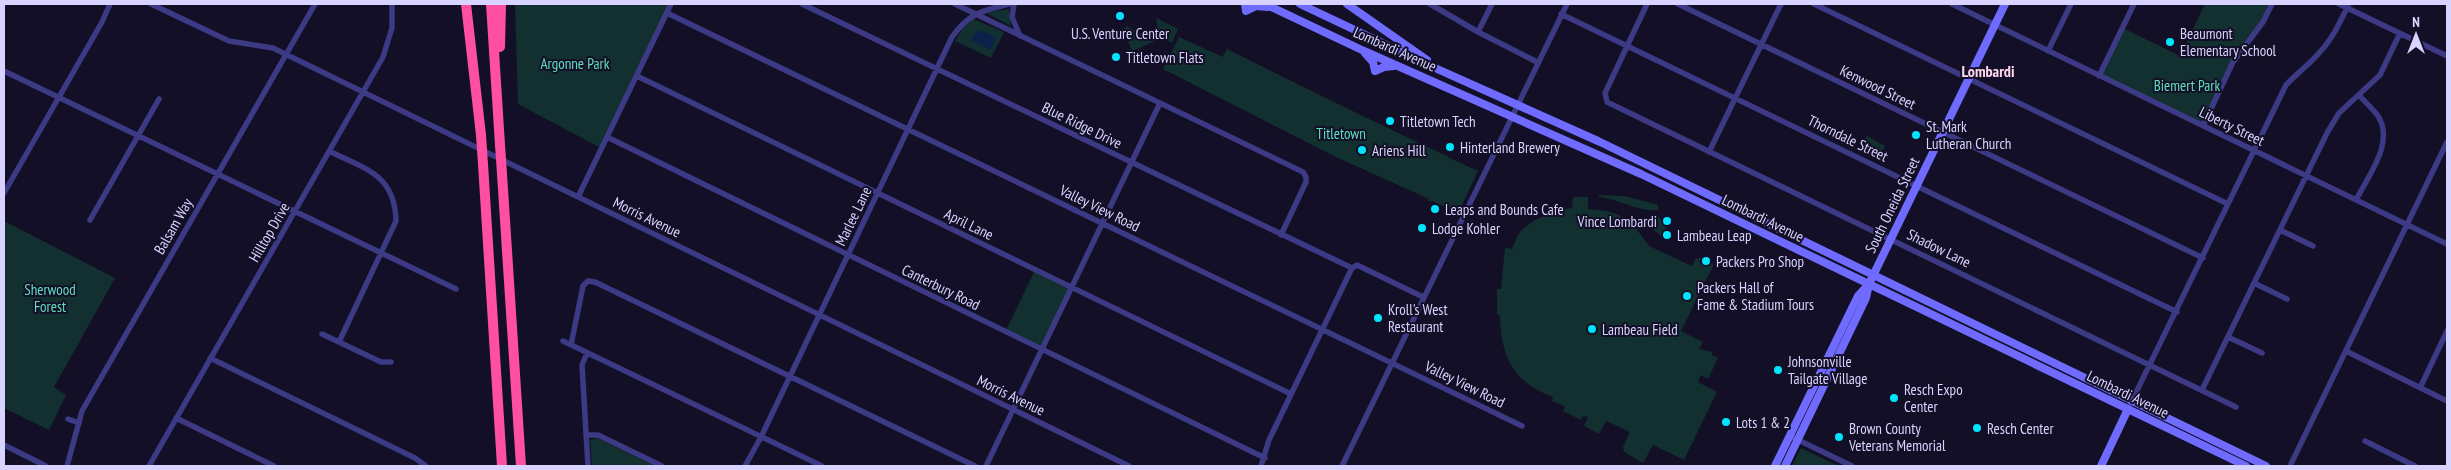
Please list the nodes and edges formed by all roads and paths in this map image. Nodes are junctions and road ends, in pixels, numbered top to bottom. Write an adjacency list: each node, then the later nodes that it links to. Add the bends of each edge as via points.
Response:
1 (110, 4): 57 (street)
2 (151, 4): 44 (street, Morris Avenue, via 229,41 274,48)
3 (315, 4): 44 (street, Balsam Way)
4 (392, 4): 54 (street, Hilltop Drive, via 388,46)
5 (466, 4): 56 (highway)
6 (473, 4): 56 (highway)
7 (491, 4): 68 (highway)
8 (501, 4): 68 (highway)
9 (671, 4): 33 (street)
10 (802, 4): 49 (street, Blue Ridge Drive)
11 (955, 4): 34 (street)
12 (1009, 4): 34 (street, Marlee Lane)
13 (1014, 4): 39 (street, via 1012,17)
14 (1245, 4): 32 (main road, via 1246,11 1258,6)
15 (1265, 4): 32 (main road, Lombardi Avenue)
16 (1300, 4): 48 (main road, Lombardi Avenue)
17 (1347, 4): 48 (main road)
18 (1430, 4): 37 (street)
19 (1492, 4): 37 (street)
20 (1567, 4): 35 (street)
21 (1647, 4): 41 (street)
22 (1678, 4): 40 (street, Kenwood Street)
23 (1781, 4): 40 (street)
24 (1814, 4): 53 (street)
25 (1952, 4): 36 (street, Liberty Street)
26 (2004, 4): 36 (main road, South Oneida Street)
27 (2070, 4): 43 (street)
28 (2134, 4): 52 (street)
29 (2272, 4): 63 (street, via 2263,22 2233,62)
30 (2340, 4): 31 (street)
31 (2348, 6): 38 (street); 71 (street, via 2320,53 2286,85)
32 (1273, 8): 42 (main road, Lombardi Avenue)
33 (667, 13): 51 (street); 64 (street, Valley View Road)
34 (976, 14): 39 (street); 49 (street, Marlee Lane, via 952,37)
35 (1562, 14): 41 (street, Thorndale Street); 46 (street)
36 (1994, 25): 43 (street, Liberty Street); 53 (main road, South Oneida Street)
37 (1478, 32): 46 (street)
38 (2400, 33): 45 (street); 55 (street, via 2380,74)
39 (1020, 36): 60 (street)
40 (1761, 44): 58 (street); 65 (street, Kenwood Street)
41 (1627, 46): 58 (street, Thorndale Street); 72 (street, Shadow Lane, via 1605,93 1607,102)
42 (1364, 51): 47 (main road, Lombardi Avenue); 47 (main road, via 1373,62 1375,71)
43 (2048, 51): 52 (street, Liberty Street)
44 (286, 54): 54 (street, Morris Avenue); 75 (street, Balsam Way)
45 (2447, 56)
46 (1537, 62): 61 (street)
47 (1399, 66): 62 (main road, Lombardi Avenue)
48 (1435, 68): 61 (main road, Lombardi Avenue)
49 (937, 69): 64 (street, Marlee Lane); 74 (street, Blue Ridge Drive)
50 (4, 71): 57 (street)
51 (636, 76): 67 (street); 79 (street, April Lane)
52 (2099, 76): 63 (street, Liberty Street)
53 (1969, 79): 65 (main road, South Oneida Street); 82 (street)
54 (363, 92): 70 (street, Hilltop Drive); 80 (street, Morris Avenue)
55 (2359, 95): 76 (street, via 2339,113); 81 (street, via 2378,117 2384,133 2383,146)
56 (478, 96): 144 (highway, bridge)
57 (58, 97): 66 (street); 78 (street)
58 (1735, 98): 72 (street); 77 (street, Thorndale Street)
59 (159, 99): 66 (street)
60 (1160, 103): 74 (street); 88 (street, via 1306,176 1305,185)
61 (1516, 104): 62 (street); 96 (main road, Lombardi Avenue)
62 (1511, 116): 97 (main road, Lombardi Avenue, via 1645,175); 101 (street)
63 (2203, 126): 71 (street, Liberty Street)
64 (909, 129): 79 (street, Marlee Lane); 85 (street, Valley View Road)
65 (1942, 132): 77 (main road, South Oneida Street); 94 (street, Kenwood Street)
66 (138, 136): 75 (street); 84 (street)
67 (607, 138): 80 (street); 93 (street, Canterbury Road)
68 (500, 141): 145 (highway, bridge)
69 (2447, 142): 73 (street)
70 (329, 151): 83 (street, Hilltop Drive); 92 (street, via 379,176 388,187 396,220)
71 (2254, 151): 76 (street, Liberty Street); 82 (street)
72 (1709, 152): 89 (street, Shadow Lane)
73 (2444, 155): 86 (street)
74 (1131, 162): 85 (street); 88 (street, Blue Ridge Drive)
75 (217, 174): 83 (street); 131 (street, Balsam Way, via 82,411)
76 (2306, 176): 81 (street, Liberty Street); 87 (street)
77 (1916, 186): 89 (main road, South Oneida Street); 103 (street, Thorndale Street)
78 (4, 193)
79 (878, 194): 93 (street, Marlee Lane); 99 (street, April Lane)
80 (578, 197): 104 (street, Morris Avenue)
81 (2356, 200): 86 (street, Liberty Street)
82 (2228, 204): 94 (street)
83 (294, 212): 92 (street); 116 (street, Hilltop Drive)
84 (90, 220)
85 (1103, 223): 99 (street); 105 (street, Valley View Road)
86 (2408, 225): 90 (street, Liberty Street); 113 (street)
87 (2280, 230): 91 (street); 98 (street)
88 (1281, 235): 95 (street, Blue Ridge Drive)
89 (1890, 239): 96 (main road, South Oneida Street); 119 (street, Shadow Lane)
90 (2447, 244)
91 (2313, 246)
92 (382, 254): 100 (street); 110 (street)
93 (848, 256): 104 (street, Marlee Lane); 112 (street, Canterbury Road)
94 (2202, 258): 103 (street)
95 (1352, 268): 101 (street, Blue Ridge Drive, via 1357,265); 105 (street)
96 (1874, 274): 97 (main road, South Oneida Street); 124 (main road, Lombardi Avenue)
97 (1869, 284): 127 (main road, Lombardi Avenue); 135 (main road, South Oneida Street, via 1858,294)
98 (2254, 284): 102 (street); 108 (street)
99 (1072, 288): 112 (street); 123 (street, April Lane)
100 (456, 289)
101 (1423, 297): 118 (street)
102 (2287, 299)
103 (2177, 312): 119 (street)
104 (819, 315): 120 (street, Marlee Lane); 128 (street, Morris Avenue)
105 (1323, 329): 118 (street, Valley View Road); 123 (street)
106 (2447, 331): 121 (street)
107 (322, 334): 110 (street)
108 (2228, 337): 115 (street); 122 (street)
109 (563, 341): 111 (street)
110 (339, 342): 117 (street, via 381,362)
111 (571, 345): 114 (street); 120 (street, via 583,286 588,281 595,282)
112 (1042, 350): 128 (street); 138 (street, Canterbury Road)
113 (2346, 351): 121 (street); 161 (street)
114 (588, 353): 133 (street, via 582,365); 134 (street)
115 (2262, 353)
116 (210, 358): 129 (street, Hilltop Drive); 143 (street)
117 (391, 362)
118 (1392, 363): 132 (street, Valley View Road); 154 (street)
119 (2150, 365): 122 (street, Shadow Lane); 124 (street)
120 (790, 377): 134 (street, Marlee Lane); 150 (street)
121 (2420, 388): 125 (street)
122 (2202, 390): 126 (street, Shadow Lane)
123 (1291, 394): 138 (street)
124 (2132, 401): 127 (street); 160 (main road, Lombardi Avenue)
125 (2447, 401)
126 (2236, 407)
127 (2128, 409): 158 (main road); 159 (main road, Lombardi Avenue)
128 (1013, 410): 151 (street); 152 (street, Morris Avenue)
129 (176, 418): 141 (street, Hilltop Drive); 142 (street)
130 (68, 419): 131 (street)
131 (79, 423): 140 (street, Balsam Way)
132 (1522, 426)
133 (586, 435): 146 (street); 147 (street, via 598,435)
134 (762, 437): 148 (street, Marlee Lane); 149 (street)
135 (1794, 438): 155 (main road, South Oneida Street); 156 (main road, South Oneida Street); 157 (street)
136 (2364, 441): 162 (street)
137 (4, 446): 139 (street)
138 (1265, 458): 153 (street)
139 (46, 466)
140 (67, 466)
141 (149, 466)
142 (274, 466)
143 (426, 466)
144 (502, 466)
145 (522, 466)
146 (588, 466)
147 (662, 466)
148 (745, 466)
149 (822, 466)
150 (976, 466)
151 (986, 466)
152 (1129, 466)
153 (1261, 466)
154 (1342, 466)
155 (1776, 466)
156 (1785, 466)
157 (1852, 466)
158 (2101, 466)
159 (2246, 466)
160 (2266, 466)
161 (2290, 466)
162 (2415, 466)

